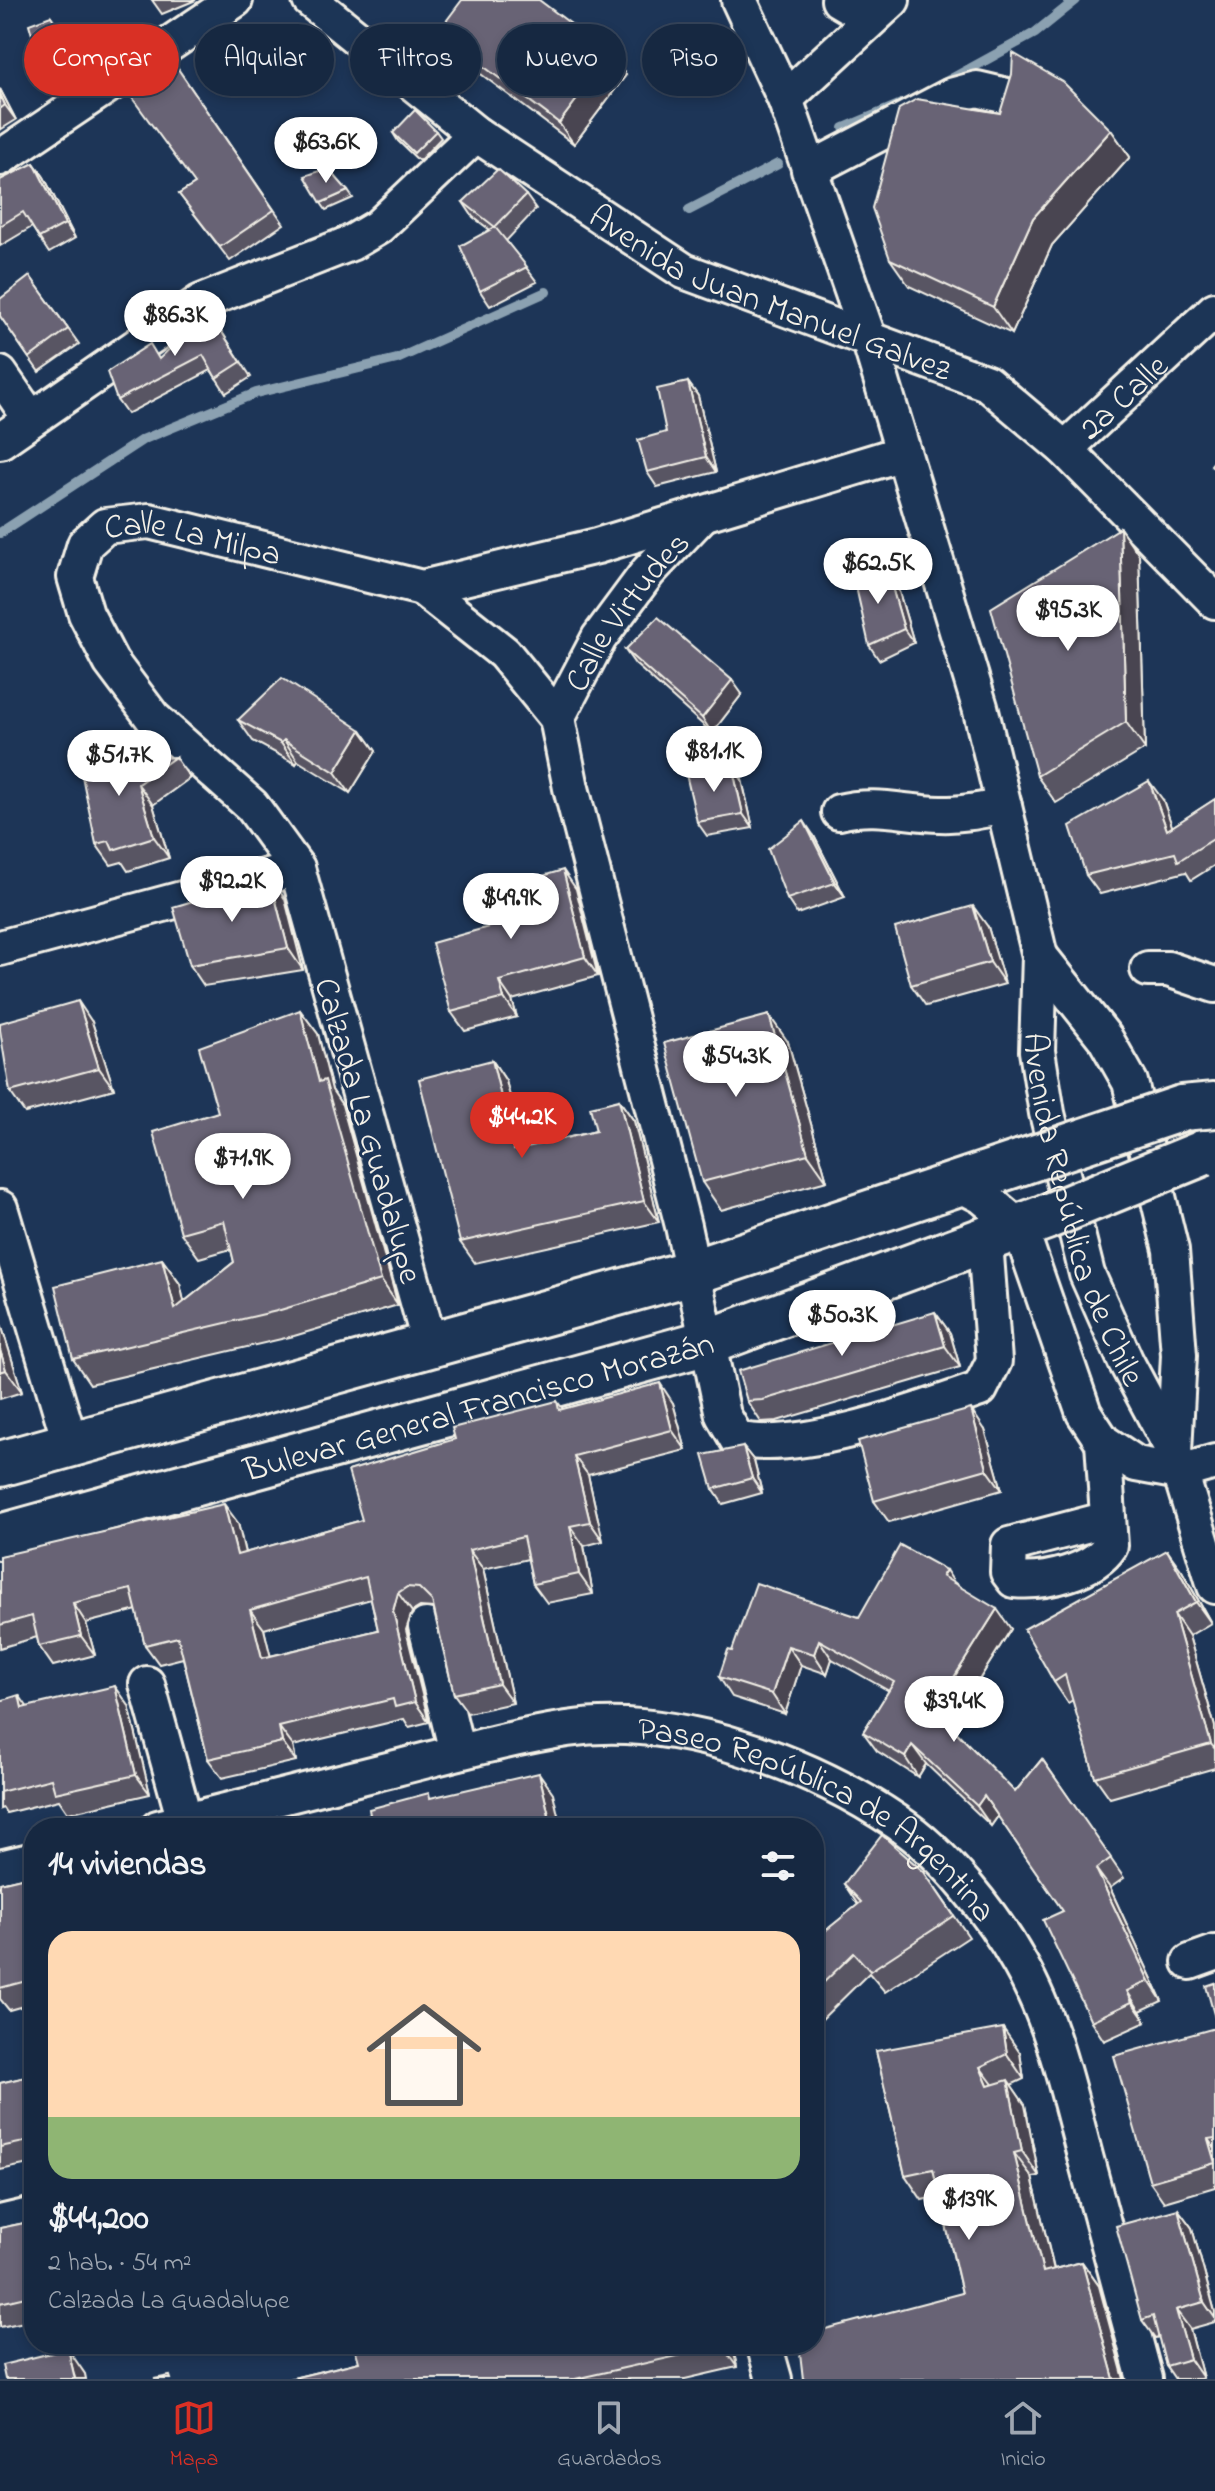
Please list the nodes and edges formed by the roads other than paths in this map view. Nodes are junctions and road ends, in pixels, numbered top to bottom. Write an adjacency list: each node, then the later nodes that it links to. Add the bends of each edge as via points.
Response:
1 (235, 0): 9 (street)
2 (310, 0): 8 (street, Avenida Juan Manuel Galvez)
3 (739, 0): 7 (street, Avenida República de Chile)
4 (839, 0): 5 (street)
5 (882, 10): 7 (street)
6 (1011, 97): 10 (street, via 977,89 951,96)
7 (785, 99): 10 (street, Avenida República de Chile)
8 (476, 134): 12 (street, Avenida Juan Manuel Galvez, via 684,271); 14 (street, via 378,227 351,243 201,302)
9 (0, 158)
10 (809, 170): 12 (street, Avenida República de Chile)
11 (1215, 310): 16 (street, 2a Calle)
12 (870, 342): 16 (street, Avenida Juan Manuel Galvez, via 987,383); 17 (street, Avenida República de Chile)
13 (0, 374): 14 (street)
14 (31, 419): 15 (street)
15 (0, 441)
16 (1065, 449): 20 (street, Avenida Juan Manuel Galvez)
17 (903, 453): 18 (street, Calle La Milpa); 22 (street, Avenida República de Chile, via 980,707)
18 (705, 511): 19 (street, Calle La Milpa, via 597,546); 21 (street, Calle Virtudes, via 648,572 599,638)
19 (422, 588): 21 (street, Calle Virtudes, via 504,653); 24 (street, Calle La Milpa, via 149,521 105,526 85,544 75,577 86,614 111,662 153,718 252,806)
20 (1215, 601)
21 (557, 718): 34 (street, Calle Virtudes)
22 (1004, 806): 23 (street, via 961,814 877,806); 26 (street, Avenida República de Chile)
23 (839, 812)
24 (297, 868): 25 (street); 36 (street, Calzada La Guadalupe)
25 (0, 948)
26 (1040, 956): 39 (street, Avenida República de Chile, via 1037,1051 1087,1274); 39 (street, Avenida República de Chile, via 1105,1038 1130,1082 1171,1250 1179,1355)
27 (1148, 969): 28 (street, via 1168,969)
28 (1215, 985)
29 (1199, 1106): 31 (main road, Bulevar General Francisco Morazán, bridge)
30 (1209, 1147): 33 (main road, Bulevar General Francisco Morazán, bridge)
31 (959, 1184): 33 (street, via 982,1196); 34 (main road, Bulevar General Francisco Morazán)
32 (0, 1208): 38 (street)
33 (1017, 1229): 35 (main road, Bulevar General Francisco Morazán); 35 (street, Calle Virtudes, via 994,1361 980,1389 832,1432 761,1444 737,1439 723,1415); 37 (street, via 1084,1413)
34 (693, 1272): 35 (street, Calle Virtudes); 36 (main road, Bulevar General Francisco Morazán)
35 (708, 1342): 43 (main road, Bulevar General Francisco Morazán)
36 (430, 1345): 38 (main road, Bulevar General Francisco Morazán)
37 (1103, 1442): 39 (street, via 1136,1464); 42 (street)
38 (71, 1445): 41 (main road, Bulevar General Francisco Morazán)
39 (1177, 1462): 40 (street); 44 (street, Avenida República de Chile)
40 (1215, 1462)
41 (0, 1464)
42 (1108, 1519)
43 (0, 1537)
44 (1215, 1586)
45 (426, 1626): 47 (street)
46 (147, 1684): 48 (street)
47 (457, 1752): 49 (street, Paseo República de Argentina); 56 (street, Paseo República de Argentina, via 569,1729 677,1733 799,1766 900,1823 981,1905 1021,1965 1061,2064)
48 (171, 1818)
49 (199, 1818)
50 (24, 1862): 51 (street)
51 (0, 1868)
52 (24, 2217): 53 (street)
53 (0, 2223)
54 (767, 2354): 55 (street)
55 (774, 2379)
56 (1145, 2379)

